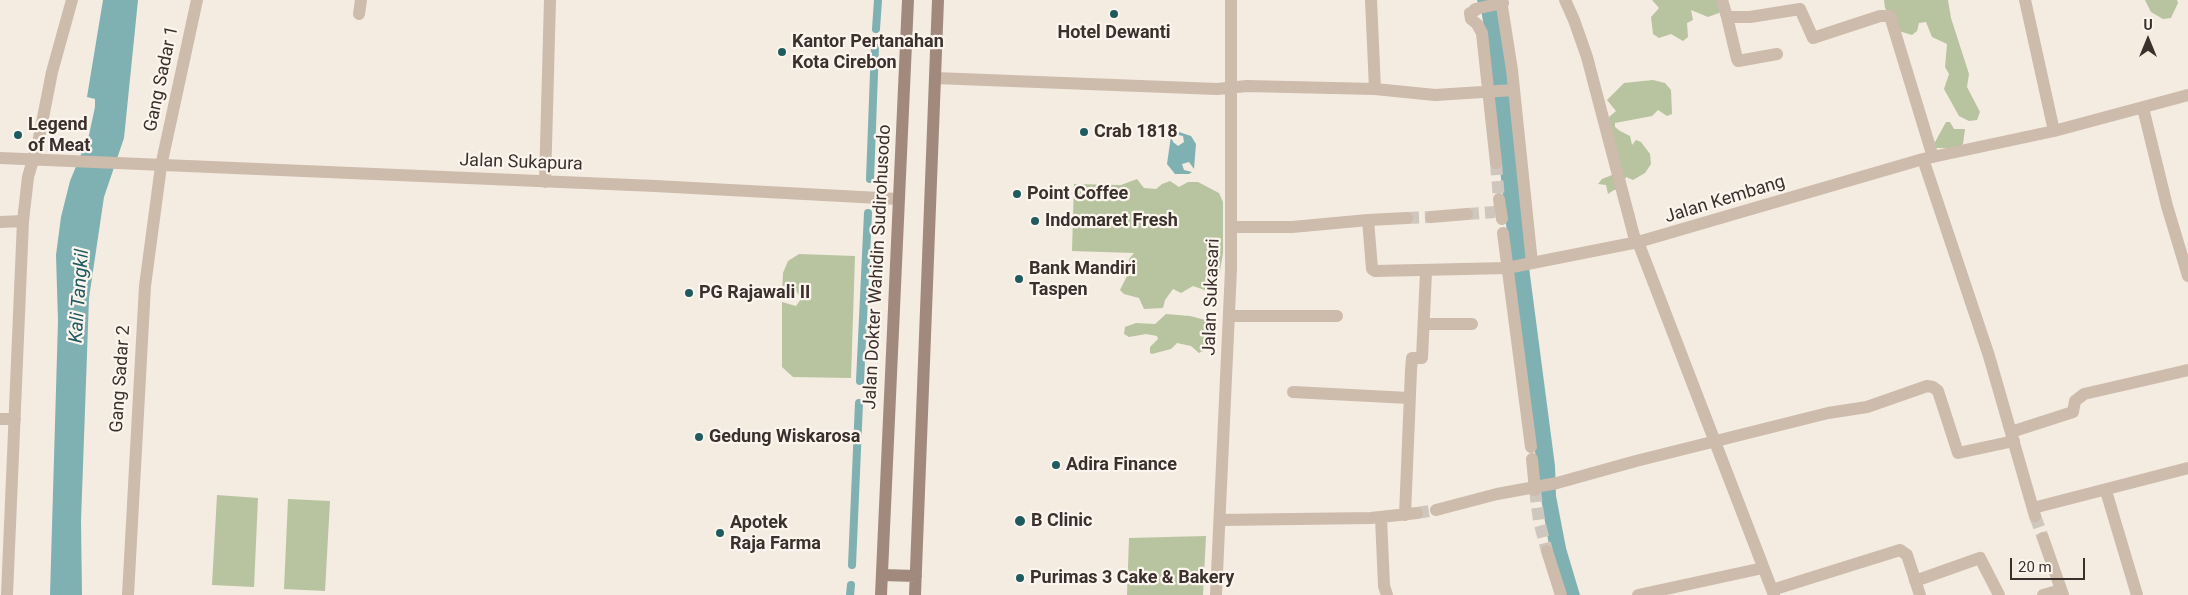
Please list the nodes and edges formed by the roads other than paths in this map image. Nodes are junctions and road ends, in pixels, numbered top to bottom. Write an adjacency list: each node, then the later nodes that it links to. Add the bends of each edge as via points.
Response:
1 (72, 0): 26 (street)
2 (197, 0): 28 (street, Gang Sadar 1)
3 (361, 0): 13 (street)
4 (550, 0): 29 (street)
5 (908, 0): 30 (main road, Jalan Dokter Wahidin Sudirohusodo)
6 (938, 0): 16 (main road)
7 (1231, 0): 17 (street, Jalan Sukasari)
8 (1371, 0): 18 (street)
9 (1565, 0): 41 (street, via 1587,58)
10 (1722, 0): 14 (street)
11 (2024, 0): 23 (street)
12 (1501, 3): 19 (street); 20 (street, via 1470,13 1482,33)
13 (359, 14)
14 (1727, 17): 15 (street, via 1738,60); 25 (street, via 1750,17 1800,9 1813,38 1880,16 1890,16)
15 (1777, 54)
16 (935, 78): 17 (street); 68 (main road)
17 (1232, 87): 18 (street); 39 (street, Jalan Sukasari)
18 (1375, 89): 20 (street, via 1435,95)
19 (1512, 90): 20 (street); 42 (street)
20 (1490, 92): 27 (street)
21 (2188, 94): 22 (street, Jalan Kembang)
22 (2143, 108): 23 (street, Jalan Kembang); 45 (street)
23 (2054, 131): 25 (street, Jalan Kembang)
24 (0, 158): 26 (street, Jalan Sukapura)
25 (1928, 158): 41 (street, Jalan Kembang); 55 (street)
26 (33, 161): 28 (street, Jalan Sukapura); 37 (street)
27 (1496, 163)
28 (161, 166): 29 (street, Jalan Sukapura); 73 (street, Gang Sadar 2, via 145,286)
29 (544, 182): 30 (street, Jalan Sukapura)
30 (898, 199): 66 (main road, Jalan Dokter Wahidin Sudirohusodo)
31 (1500, 199): 33 (street)
32 (1467, 214): 34 (street)
33 (1499, 214)
34 (1431, 216)
35 (1407, 218): 36 (street)
36 (1368, 220): 39 (street); 44 (street, Jalan Kembang, via 1373,270)
37 (22, 221): 38 (street); 54 (street)
38 (0, 222)
39 (1231, 227): 46 (street, Jalan Sukasari)
40 (1503, 233): 43 (street)
41 (1638, 242): 42 (street, Jalan Kembang); 56 (street)
42 (1531, 263): 43 (street, Jalan Kembang)
43 (1508, 268): 44 (street, Jalan Kembang); 58 (street)
44 (1426, 272): 48 (street)
45 (2188, 276)
46 (1229, 316): 47 (street); 62 (street, Jalan Sukasari)
47 (1337, 316)
48 (1424, 324): 49 (street); 52 (street, via 1422,358 1412,358)
49 (1472, 324)
50 (2188, 370): 55 (street, via 2084,394 2075,401 2073,412)
51 (1293, 392): 52 (street)
52 (1409, 398): 61 (street, via 1411,514)
53 (0, 419): 54 (street)
54 (15, 419): 67 (street)
55 (2012, 436): 56 (street, via 1958,453 1938,391 1927,386 1867,407); 59 (street, via 2034,512)
56 (1715, 442): 58 (street); 65 (street)
57 (2188, 468): 59 (street)
58 (1536, 488): 60 (street)
59 (2106, 491): 83 (street)
60 (1436, 510)
61 (1381, 517): 62 (street); 77 (street)
62 (1220, 520): 76 (street, Jalan Sukasari)
63 (2043, 538): 71 (street)
64 (1546, 551): 78 (street)
65 (1763, 568): 70 (street); 79 (street)
66 (882, 575): 68 (main road); 74 (main road, Jalan Dokter Wahidin Sudirohusodo)
67 (4, 576): 72 (street)
68 (916, 576): 75 (main road)
69 (1915, 581): 70 (street, via 1907,555 1900,550); 80 (street); 81 (street, via 1980,558)
70 (1773, 592)
71 (2062, 592): 82 (street)
72 (7, 595)
73 (128, 595)
74 (881, 595)
75 (915, 595)
76 (1216, 595)
77 (1387, 595)
78 (1561, 595)
79 (1638, 595)
80 (1920, 595)
81 (1999, 595)
82 (2043, 595)
83 (2137, 595)

